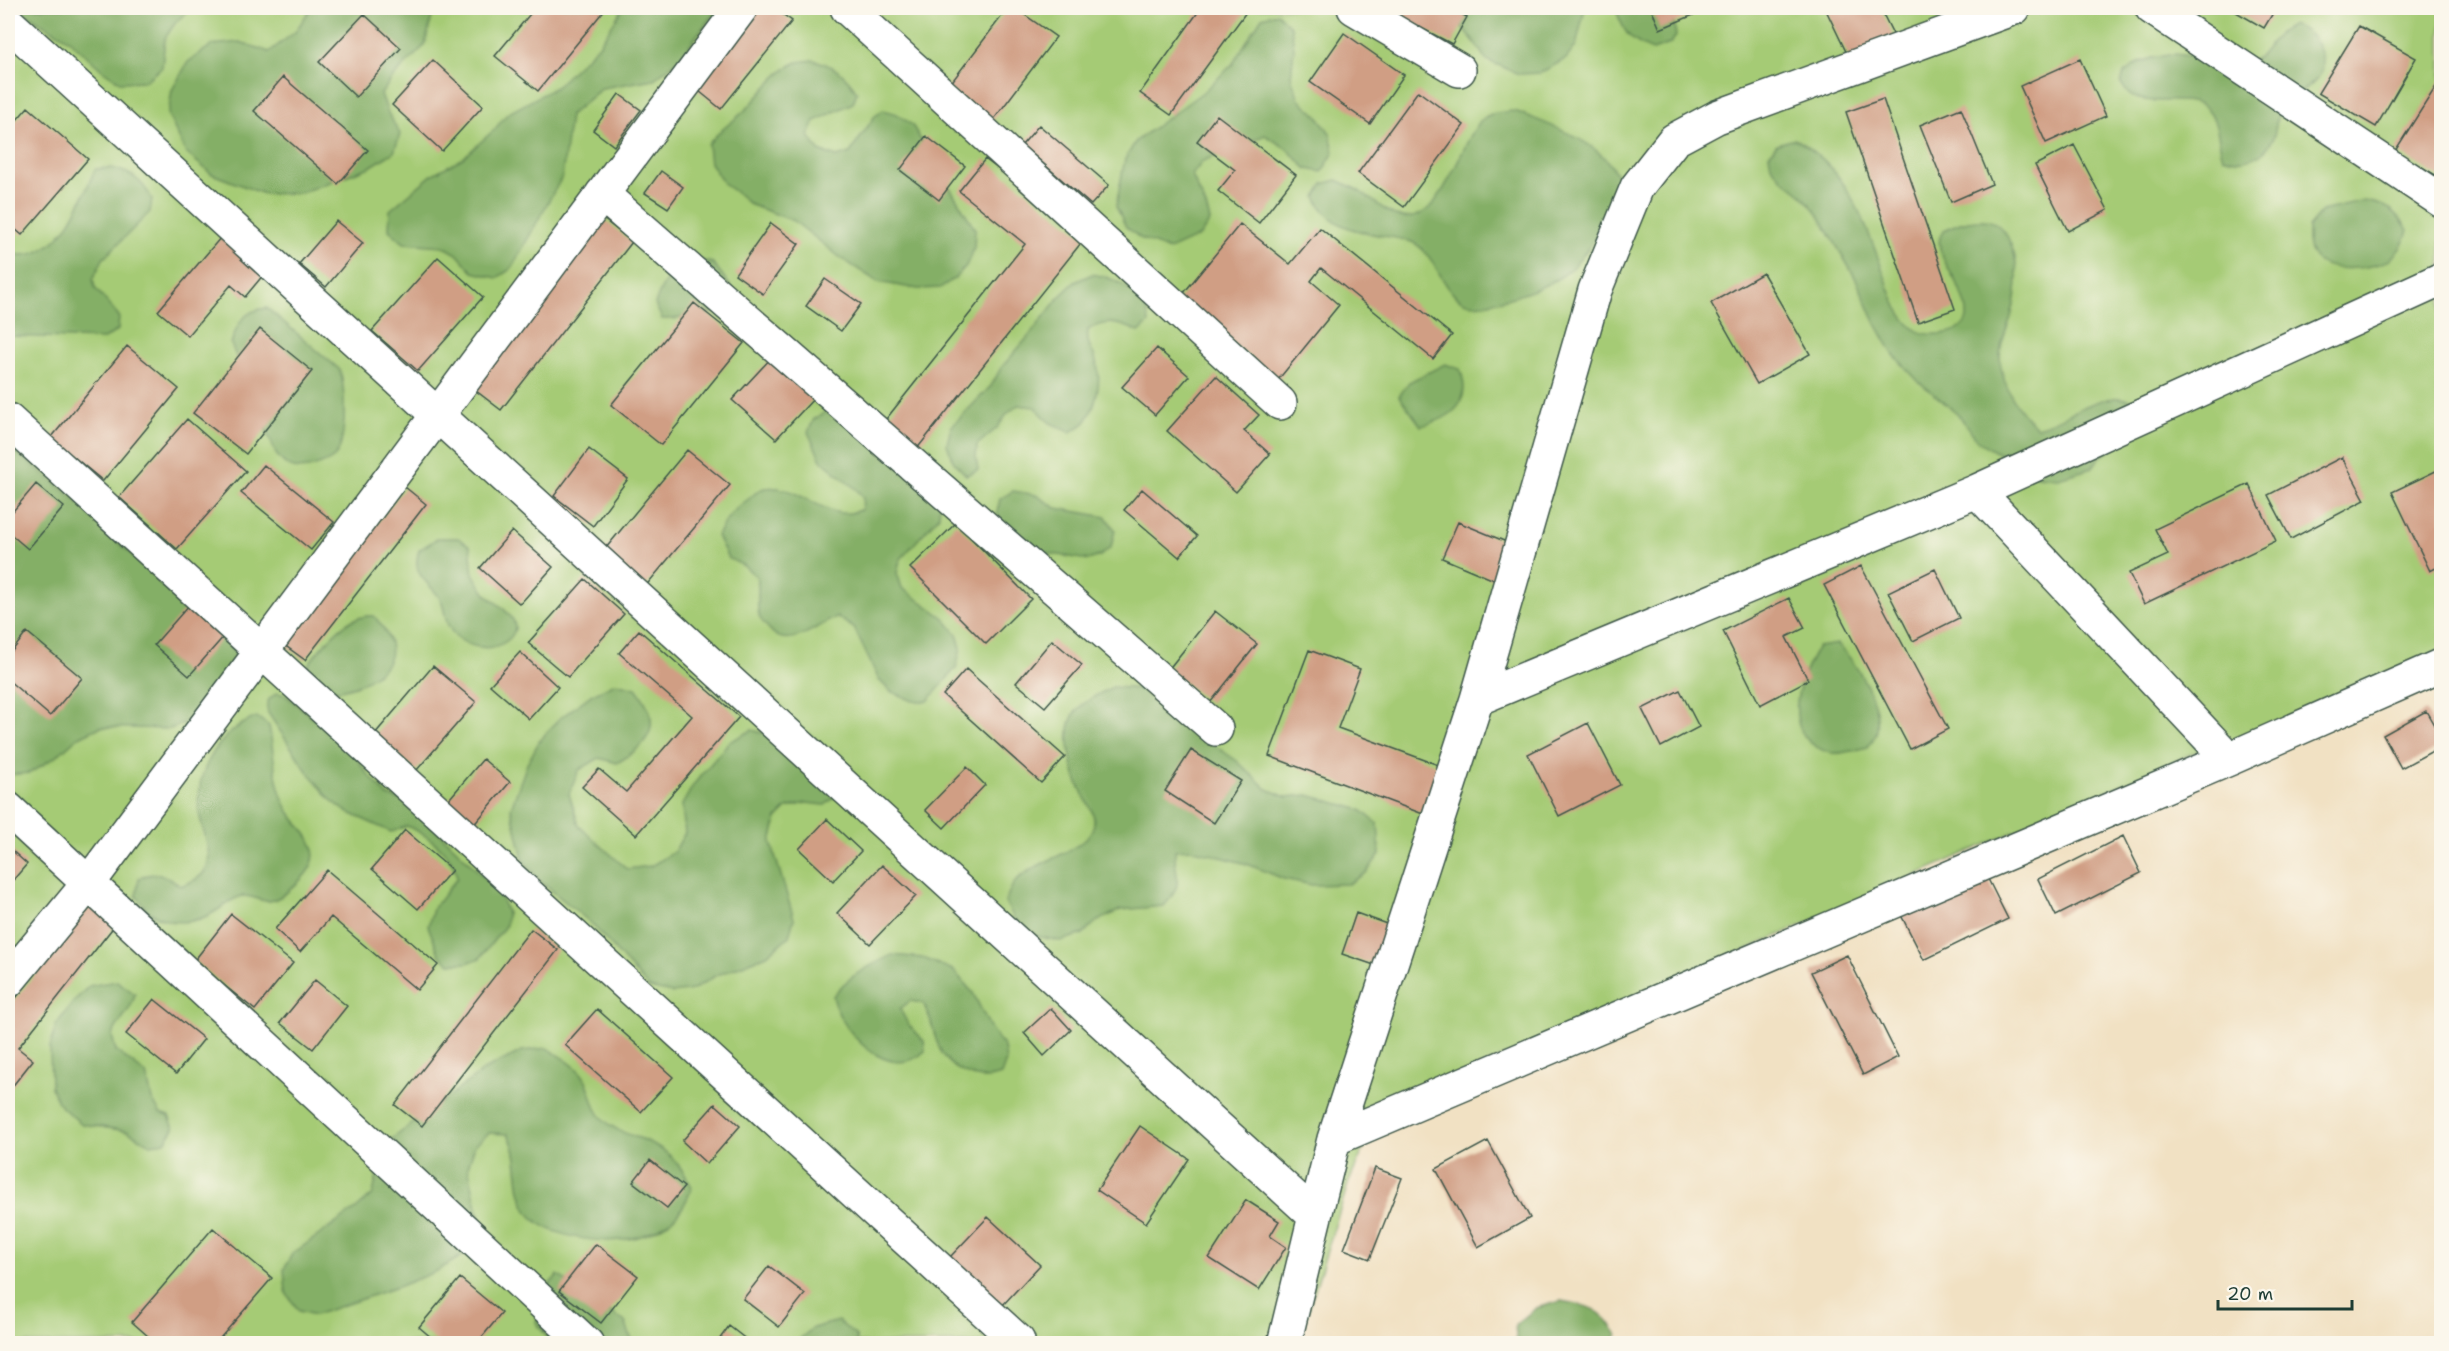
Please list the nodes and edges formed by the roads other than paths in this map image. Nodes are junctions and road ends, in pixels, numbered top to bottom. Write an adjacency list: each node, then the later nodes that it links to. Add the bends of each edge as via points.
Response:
1 (741, 8): 8 (lane)
2 (847, 8): 11 (lane)
3 (1354, 8): 7 (lane)
4 (2014, 8): 17 (lane, via 1717,117 1674,140 1637,187 1595,290)
5 (2152, 8): 9 (lane)
6 (8, 23): 12 (lane)
7 (1459, 70)
8 (602, 194): 12 (lane); 18 (lane)
9 (2442, 201)
10 (2442, 279): 14 (lane)
11 (1280, 403)
12 (437, 415): 15 (lane); 24 (lane)
13 (8, 420): 15 (lane)
14 (1977, 491): 17 (lane); 19 (lane)
15 (260, 651): 21 (lane); 25 (lane)
16 (2442, 666): 19 (lane)
17 (1477, 699): 23 (lane)
18 (1216, 729)
19 (2229, 759): 23 (lane)
20 (8, 809): 21 (lane)
21 (88, 884): 22 (lane); 26 (lane)
22 (8, 981)
23 (1334, 1139): 24 (lane)
24 (1315, 1216): 27 (lane)
25 (1018, 1341)
26 (587, 1344)
27 (1284, 1344)

